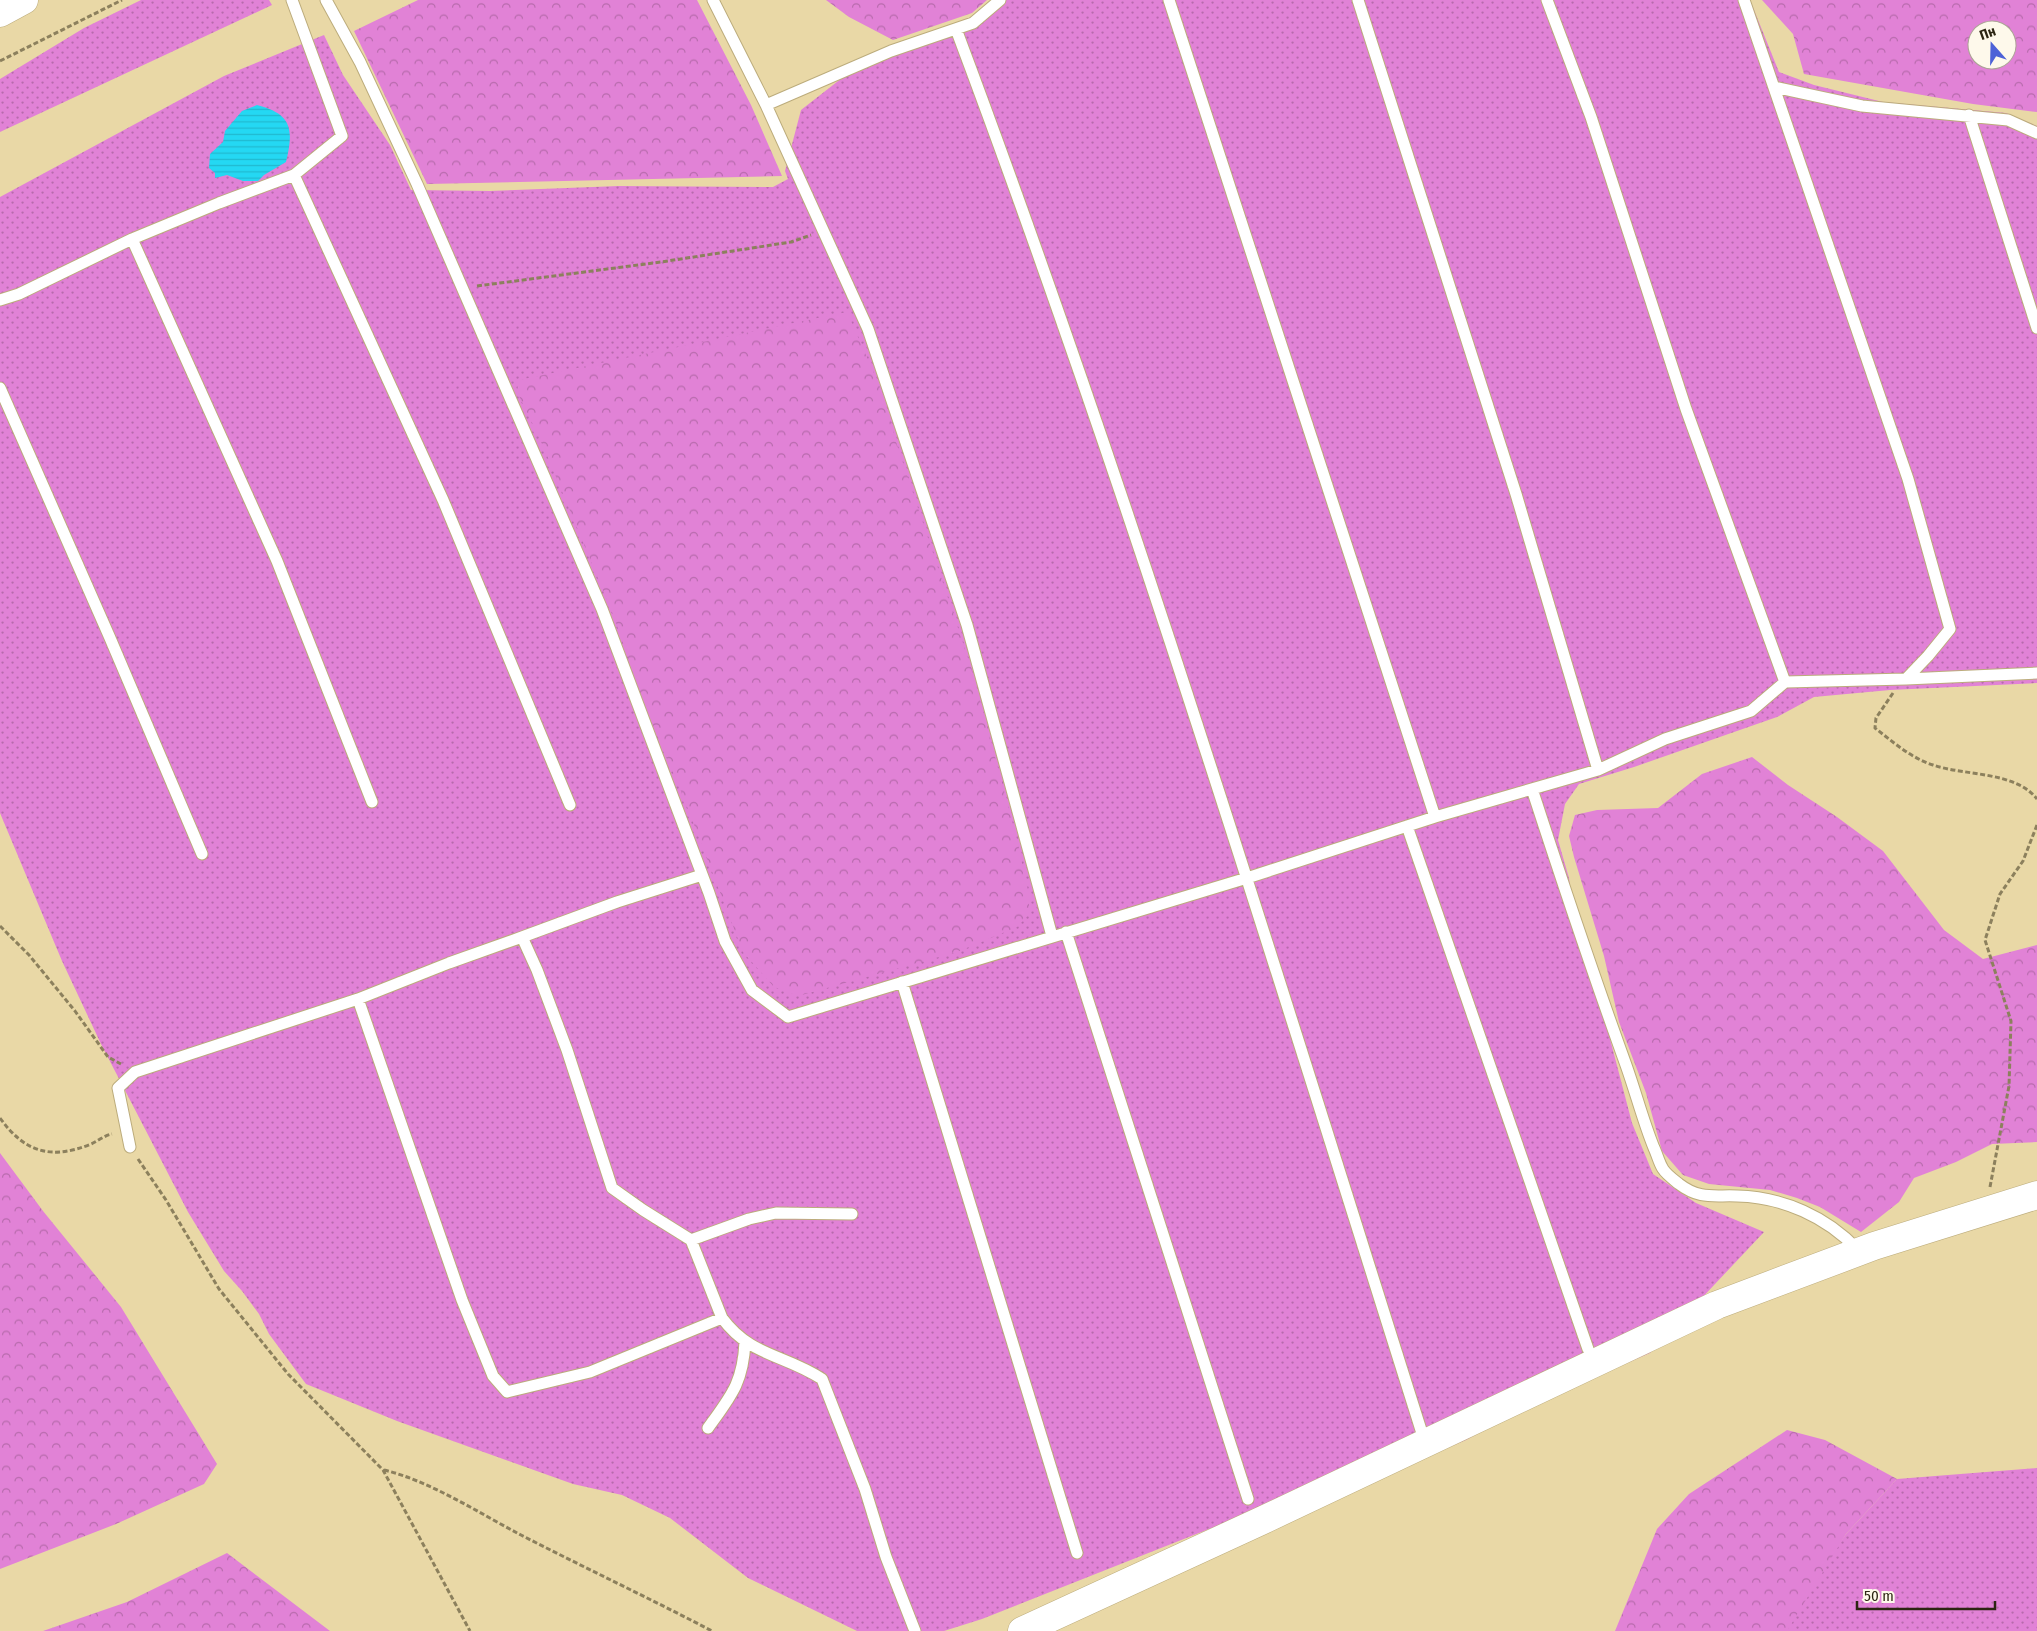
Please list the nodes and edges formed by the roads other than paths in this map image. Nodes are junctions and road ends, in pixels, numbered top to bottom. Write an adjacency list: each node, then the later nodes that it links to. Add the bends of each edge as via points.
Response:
1 (24, 0): 10 (street)
2 (292, 0): 16 (lane, via 342,136)
3 (326, 0): 31 (lane, via 417,184 602,609)
4 (713, 0): 13 (lane)
5 (1000, 0): 11 (lane, via 973,23)
6 (1169, 0): 28 (lane)
7 (1358, 0): 24 (lane, via 1516,494)
8 (1547, 0): 23 (lane, via 1591,117 1686,409)
9 (1744, 0): 12 (lane)
10 (0, 13)
11 (956, 29): 13 (lane, via 891,51); 32 (lane, via 1136,534)
12 (1774, 87): 14 (lane, via 1862,106); 22 (lane, via 1908,479 1950,629)
13 (766, 104): 34 (lane, via 868,329 964,616)
14 (1969, 115): 15 (lane, via 2008,120); 19 (lane)
15 (2037, 132)
16 (294, 176): 17 (lane); 27 (lane, via 443,500)
17 (132, 239): 18 (lane, via 19,294); 26 (lane, via 277,561)
18 (0, 300)
19 (2037, 328)
20 (0, 388): 30 (lane)
21 (2037, 673): 22 (lane)
22 (1906, 679): 23 (lane)
23 (1785, 682): 24 (lane, via 1751,711 1665,739)
24 (1598, 770): 25 (lane)
25 (1532, 789): 28 (lane); 42 (lane, via 1663,1170 1681,1186 1708,1197 1738,1196 1775,1201 1804,1211 1832,1227)
26 (372, 802)
27 (570, 805)
28 (1435, 817): 29 (lane)
29 (1407, 826): 32 (lane); 45 (lane)
30 (202, 854)
31 (702, 876): 35 (lane, via 616,902); 36 (lane, via 726,941 752,990 788,1017)
32 (1247, 878): 33 (lane); 47 (lane)
33 (1066, 932): 34 (lane); 48 (lane)
34 (1052, 936): 36 (lane)
35 (522, 937): 37 (lane); 41 (lane, via 538,970 612,1188)
36 (902, 982): 49 (lane)
37 (358, 999): 38 (lane, via 135,1072 118,1088); 43 (lane, via 462,1300 493,1376 507,1392 590,1372)
38 (130, 1147)
39 (2037, 1195): 42 (street)
40 (852, 1214): 41 (lane, via 776,1213 748,1219)
41 (691, 1240): 43 (lane)
42 (1859, 1252): 51 (street, via 1717,1305)
43 (722, 1318): 44 (lane)
44 (745, 1342): 46 (lane, via 739,1382); 50 (lane, via 822,1379 865,1488 886,1557)
45 (1588, 1349)
46 (708, 1428)
47 (1421, 1430)
48 (1248, 1500)
49 (1077, 1553)
50 (915, 1631)
51 (1022, 1631)

